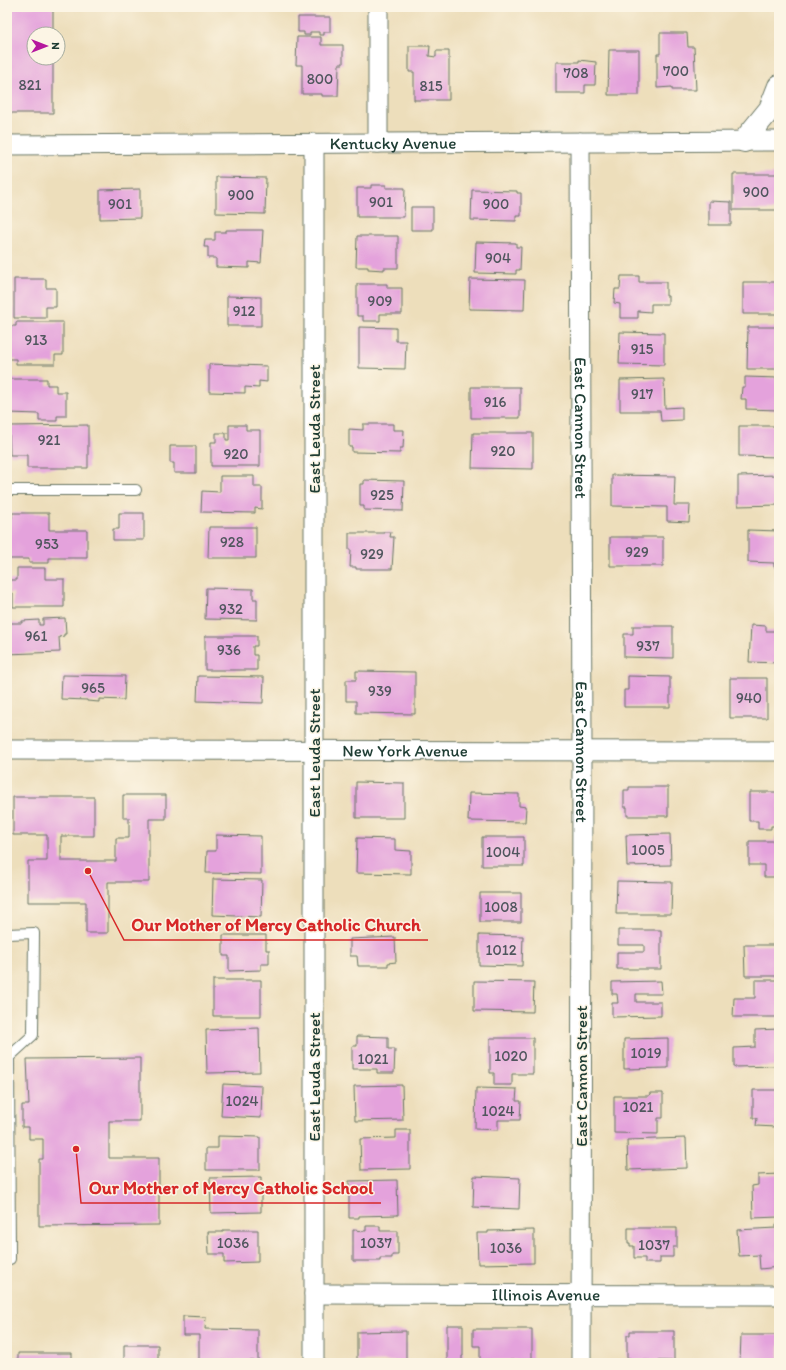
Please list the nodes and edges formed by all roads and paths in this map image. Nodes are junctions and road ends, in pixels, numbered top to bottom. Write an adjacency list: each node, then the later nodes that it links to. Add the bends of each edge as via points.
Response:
1 (378, 7): 7 (street)
2 (779, 86): 4 (street, via 770,109)
3 (779, 140): 4 (street, Kentucky Avenue)
4 (744, 141): 5 (street, Kentucky Avenue)
5 (580, 142): 7 (street, Kentucky Avenue); 13 (street, East Cannon Street)
6 (314, 143): 7 (street, Kentucky Avenue); 8 (street, Kentucky Avenue); 12 (street, East Leuda Street)
7 (378, 143)
8 (7, 145)
9 (7, 490): 10 (lane)
10 (136, 490)
11 (7, 750): 12 (street, New York Avenue)
12 (314, 750): 13 (street, New York Avenue); 17 (street, East Leuda Street)
13 (582, 751): 14 (street, New York Avenue); 18 (street, East Cannon Street)
14 (779, 751)
15 (7, 934): 16 (lane, via 34,933 33,1035 9,1057 10,1259)
16 (7, 1259)
17 (314, 1294): 18 (street, Illinois Avenue); 20 (street, East Leuda Street)
18 (581, 1295): 19 (street, Illinois Avenue); 21 (street, East Cannon Street)
19 (779, 1295)
20 (314, 1363)
21 (581, 1363)

